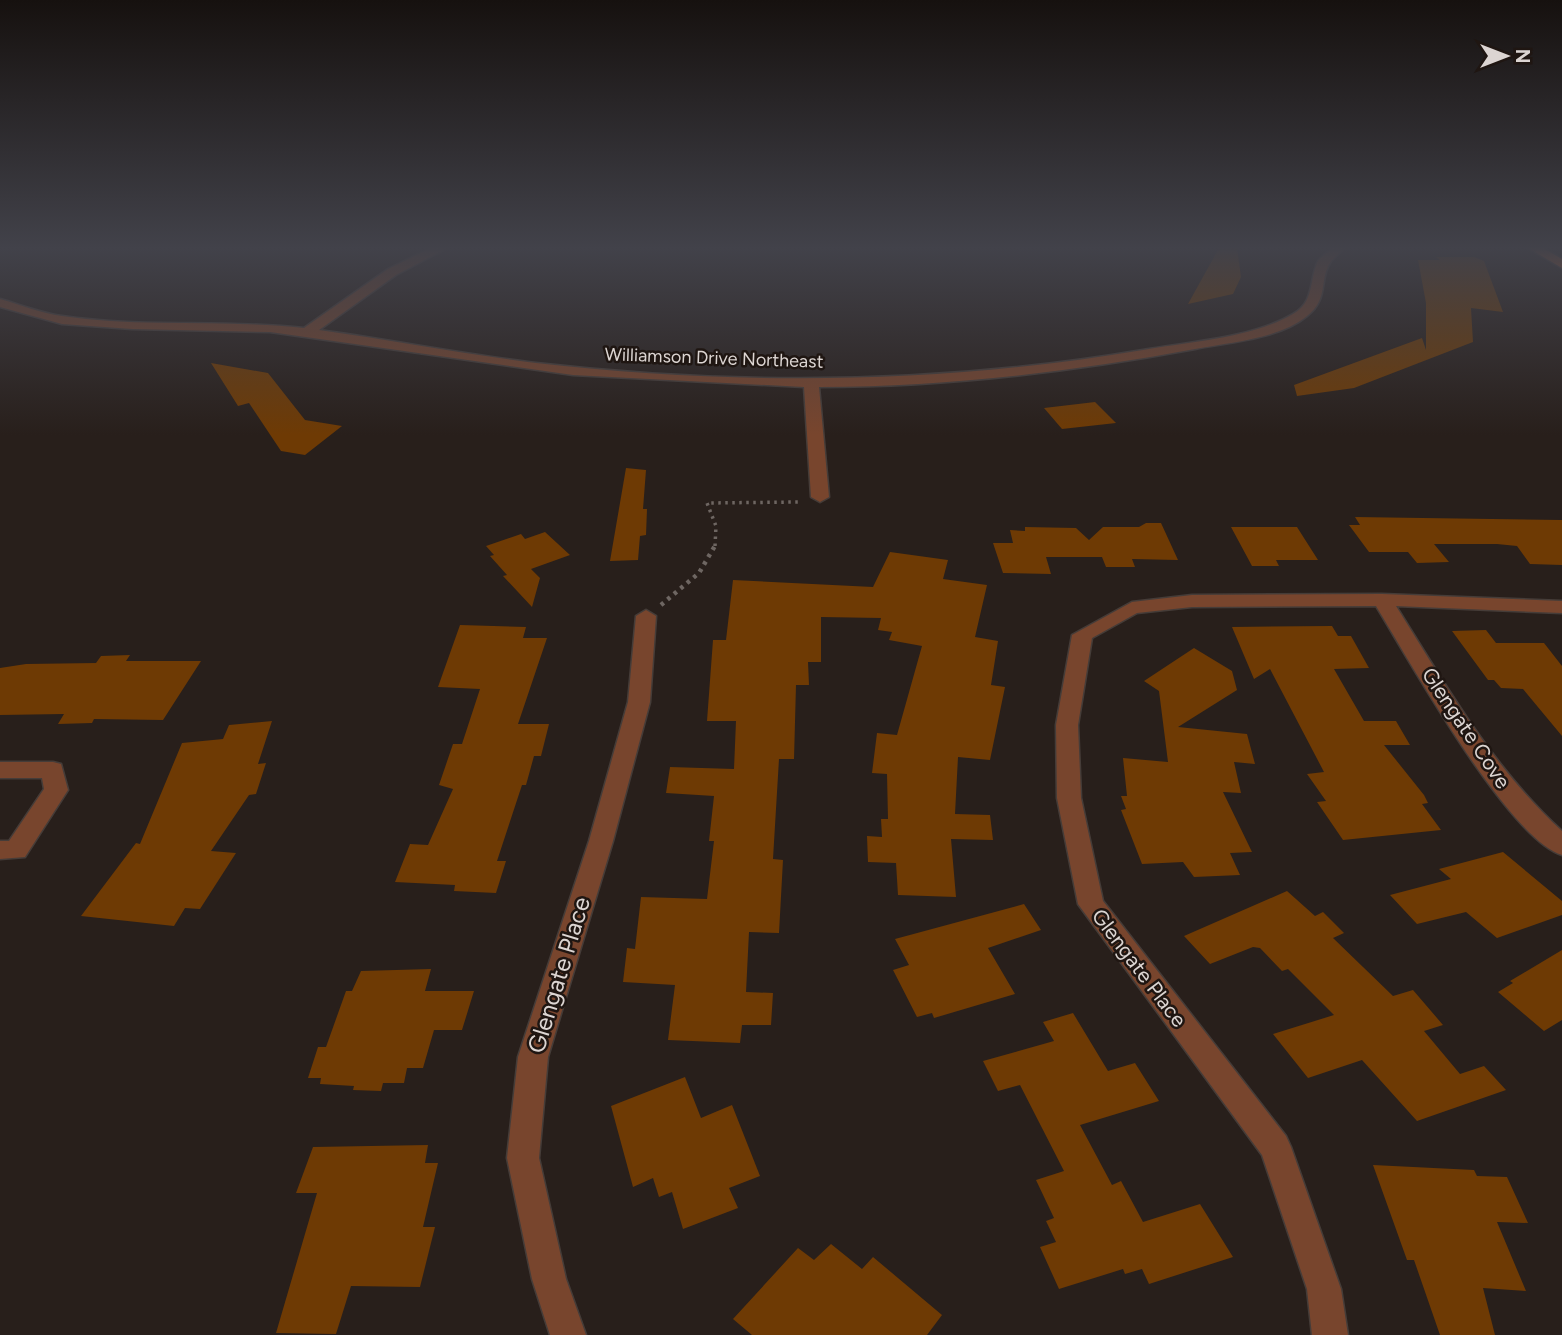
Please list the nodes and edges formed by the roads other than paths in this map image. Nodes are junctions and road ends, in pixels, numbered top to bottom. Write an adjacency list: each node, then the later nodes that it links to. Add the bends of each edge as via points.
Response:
1 (21, 310): 4 (street, Williamson Drive Northeast, via 66,320)
2 (337, 310): 4 (street)
3 (1308, 310): 5 (street, Williamson Drive Northeast, via 1290,322 1256,333 993,374)
4 (306, 333): 5 (street, Williamson Drive Northeast, via 572,371)
5 (811, 382): 6 (street)
6 (820, 497)
7 (1382, 600): 8 (street, Glengate Place); 11 (street, Glengate Cove, via 1494,775); 14 (street, Glengate Place, via 1192,601 1132,608 1082,635 1067,726 1069,798 1091,904 1275,1147 1324,1289)
8 (1562, 607)
9 (646, 615): 13 (street, Glengate Place, via 639,702 532,1070 523,1158 549,1279)
10 (0, 770): 12 (street, via 53,770 56,790 16,850)
11 (1562, 846)
12 (0, 850)
13 (568, 1335)
14 (1330, 1335)

